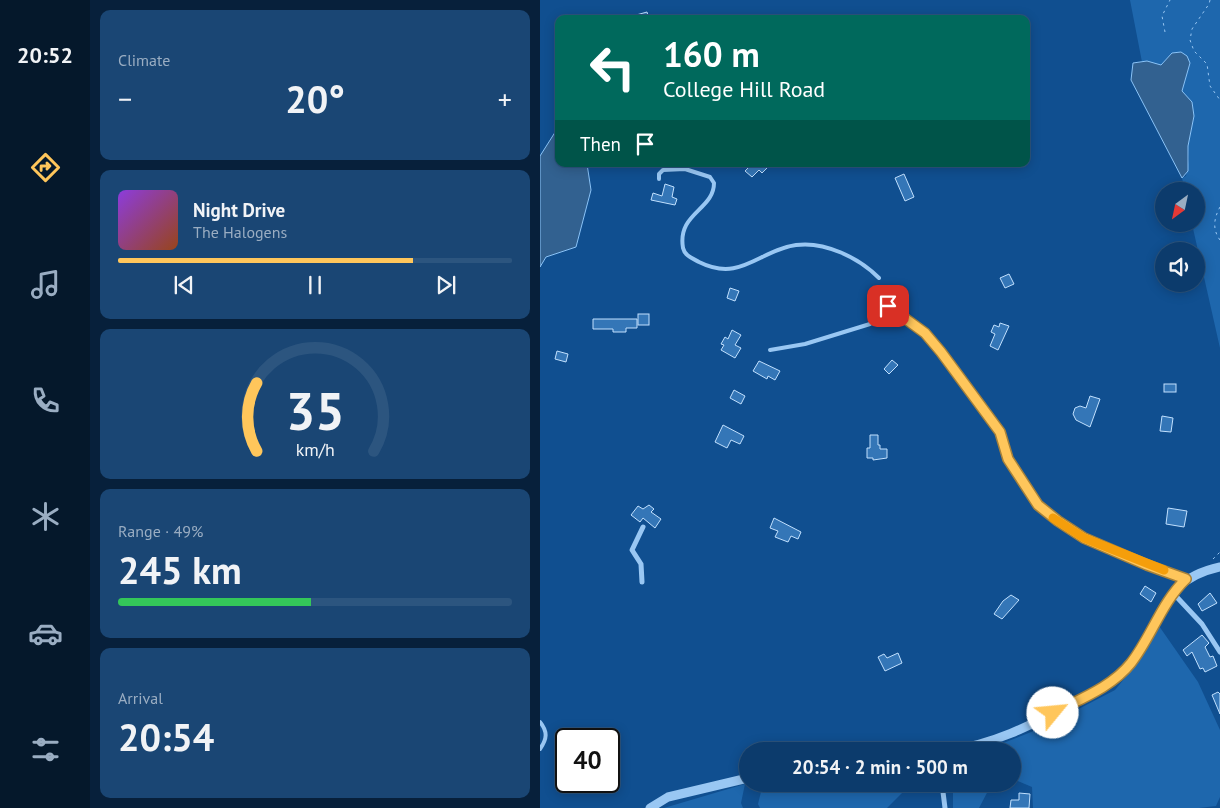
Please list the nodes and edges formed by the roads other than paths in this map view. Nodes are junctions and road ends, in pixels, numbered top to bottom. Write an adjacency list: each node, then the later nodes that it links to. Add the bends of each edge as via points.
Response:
1 (659, 179): 2 (lane, via 664,170 685,169 710,176 714,183 712,197 691,216 684,237 683,248 687,256 706,265 727,271 797,245 841,252 866,265)
2 (879, 278)
3 (888, 306): 4 (lane, via 870,324 805,344); 7 (street, via 925,333 941,352 1000,432 1008,459 1038,505 1084,538)
4 (770, 350)
5 (643, 527): 8 (street, via 632,550 641,564)
6 (1220, 567): 7 (street)
7 (1186, 579): 9 (street)
8 (642, 582)
9 (1173, 593): 10 (street, via 1202,624); 12 (street, via 1132,662 1105,686 1018,732)
10 (1220, 652)
11 (540, 722): 13 (lane, via 546,741)
12 (991, 742)
13 (540, 749)
14 (739, 780): 16 (street, via 668,797)
15 (943, 792): 17 (street)
16 (650, 808)
17 (945, 808)

